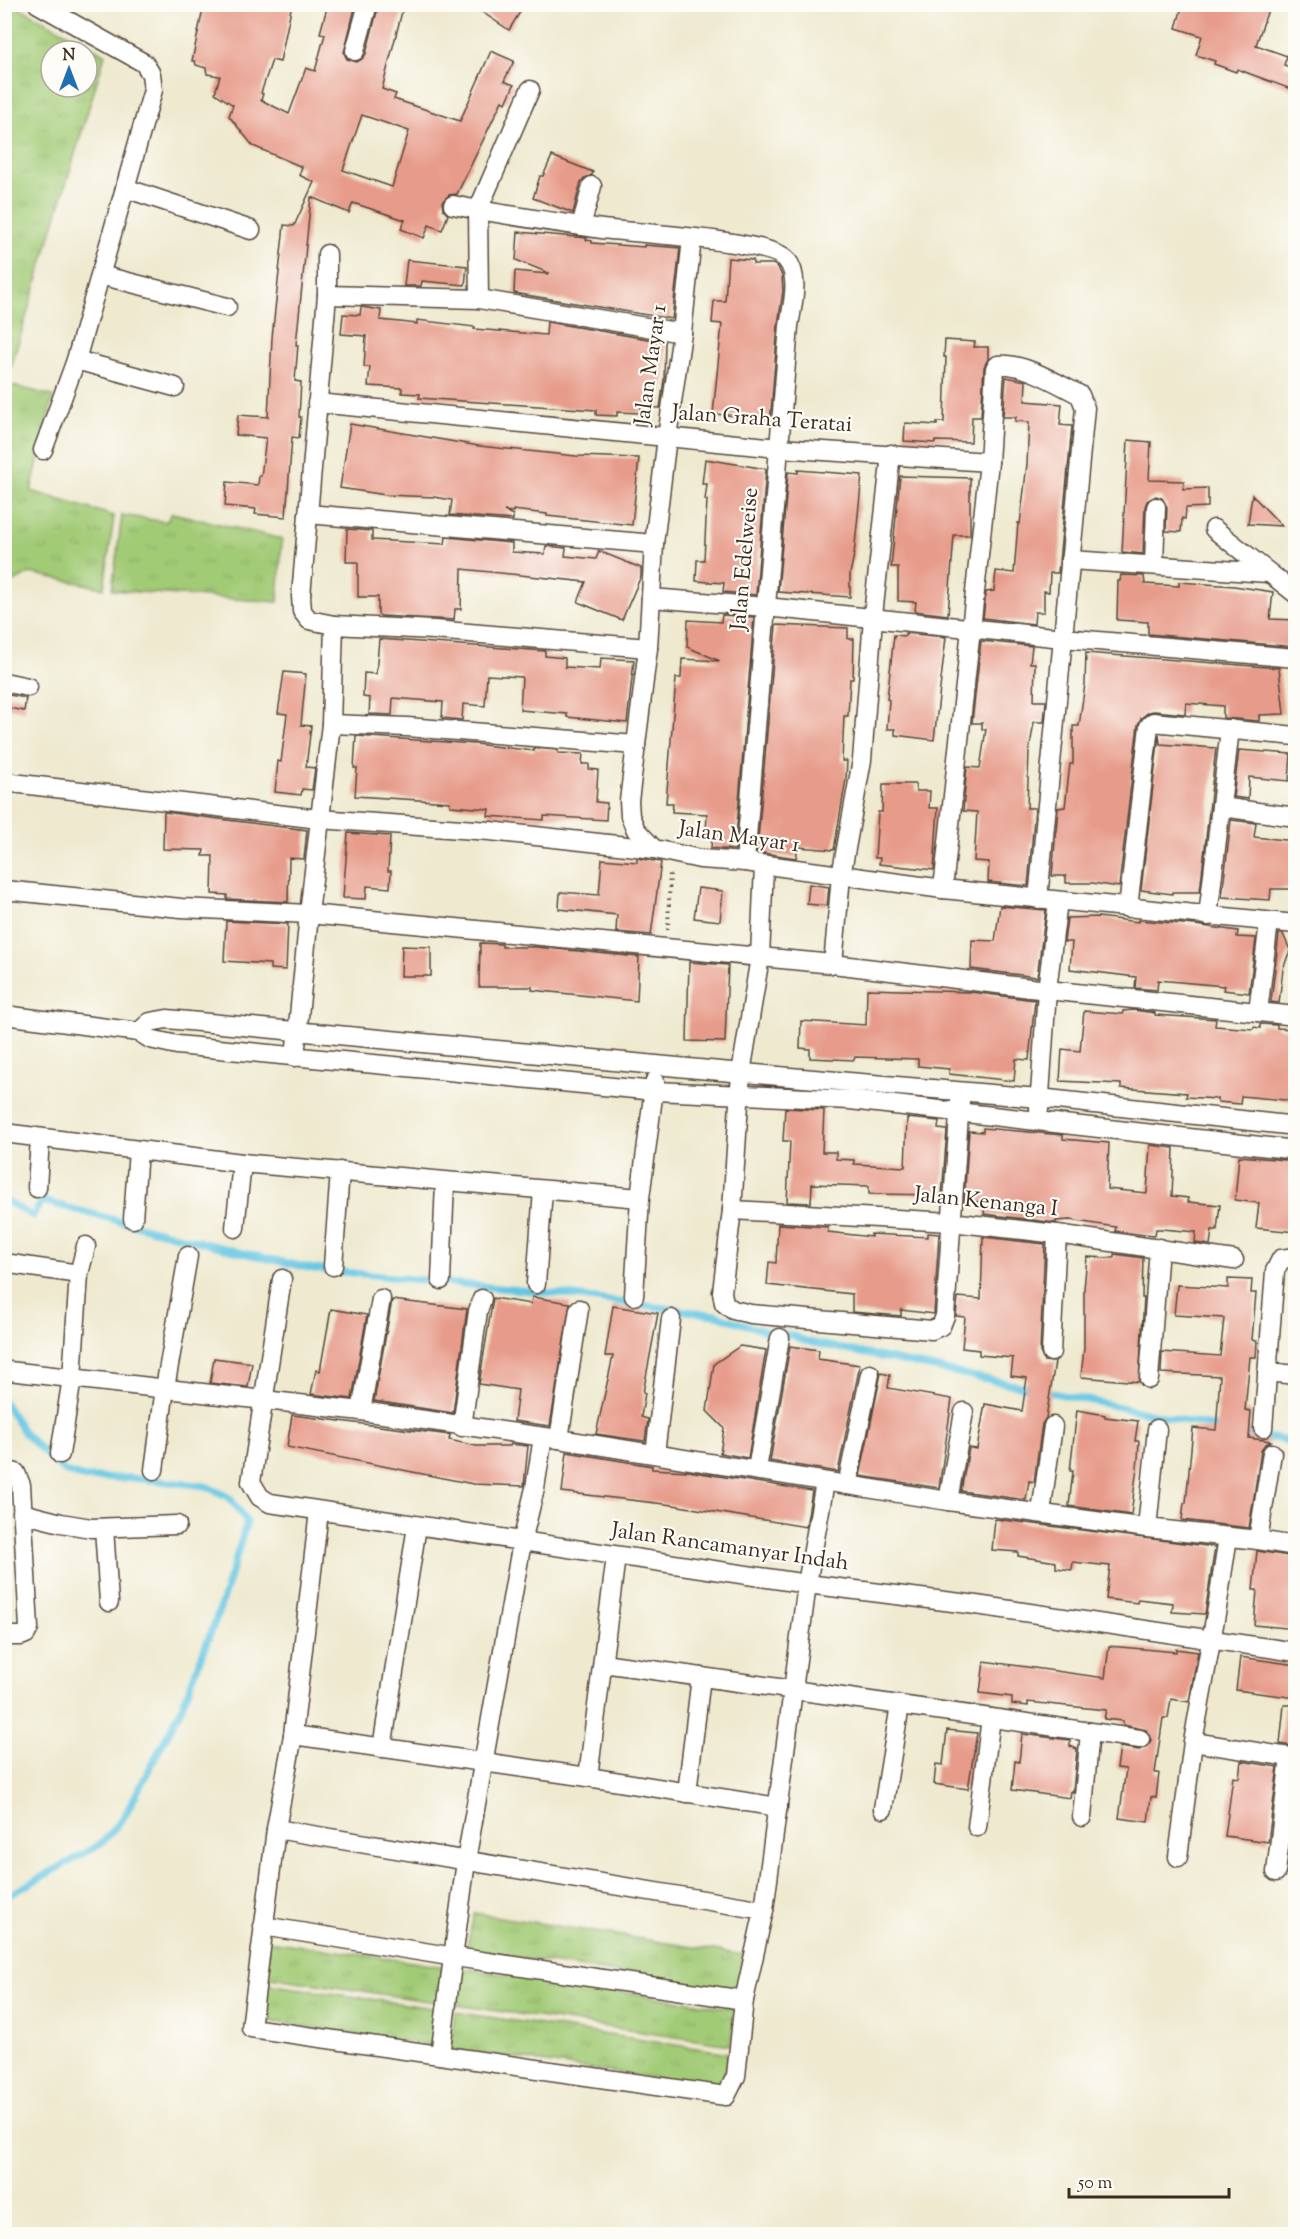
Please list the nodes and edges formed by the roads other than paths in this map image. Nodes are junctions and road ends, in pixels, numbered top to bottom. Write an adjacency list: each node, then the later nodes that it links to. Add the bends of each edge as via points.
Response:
1 (38, 4): 6 (street, via 144,63 151,74 153,90)
2 (368, 4): 3 (street)
3 (355, 51)
4 (530, 90): 8 (street)
5 (592, 186): 9 (street)
6 (125, 188): 10 (street); 13 (street)
7 (453, 205): 8 (street)
8 (478, 210): 9 (street); 15 (street)
9 (581, 226): 11 (street)
10 (251, 230)
11 (692, 238): 17 (street, Jalan Mayar 1); 22 (street, Jalan Edelweise, via 754,246 784,256 788,262 794,285)
12 (327, 254): 14 (street)
13 (100, 275): 16 (street); 18 (street)
14 (327, 295): 15 (street); 20 (street)
15 (479, 299): 17 (street)
16 (227, 307)
17 (682, 333): 21 (street, Jalan Mayar 1)
18 (76, 360): 19 (street); 23 (street)
19 (175, 387)
20 (317, 403): 21 (street, Jalan Graha Teratai); 27 (street)
21 (667, 437): 22 (street, Jalan Graha Teratai); 29 (street, Jalan Mayar 1)
22 (779, 448): 24 (street, Jalan Graha Teratai); 35 (street, Jalan Edelweise)
23 (43, 450)
24 (891, 454): 25 (street, Jalan Graha Teratai); 36 (street)
25 (989, 462): 30 (street, via 998,364 1040,374 1080,394 1085,408); 38 (street)
26 (1156, 507): 31 (street)
27 (308, 514): 29 (street); 37 (street, via 302,610 309,620)
28 (1214, 528): 32 (street)
29 (654, 544): 34 (street, Jalan Mayar 1)
30 (1070, 560): 31 (street); 39 (street)
31 (1154, 564): 32 (street)
32 (1268, 573): 33 (street)
33 (1296, 594)
34 (651, 598): 35 (street); 40 (street, Jalan Mayar 1)
35 (766, 607): 36 (street); 53 (street, Jalan Edelweise)
36 (874, 620): 38 (street); 55 (street, via 862,760)
37 (334, 625): 40 (street); 44 (street)
38 (970, 629): 39 (street); 56 (street)
39 (1063, 638): 41 (street); 58 (street)
40 (648, 648): 47 (street, Jalan Mayar 1)
41 (1296, 658)
42 (4, 682): 43 (street)
43 (28, 687)
44 (331, 724): 47 (street); 51 (street)
45 (1230, 729): 46 (street); 49 (street); 60 (street, via 1153,722 1149,726)
46 (1296, 736)
47 (636, 745): 52 (street, Jalan Mayar 1, via 630,816 636,830)
48 (4, 782): 51 (street)
49 (1221, 807): 50 (street); 62 (street)
50 (1296, 817)
51 (319, 819): 52 (street, via 490,831); 61 (street)
52 (662, 851): 53 (street, Jalan Mayar 1)
53 (745, 862): 54 (street, Jalan Mayar 1)
54 (764, 866): 55 (street, Jalan Mayar 1); 65 (street)
55 (841, 876): 56 (street, Jalan Mayar 1); 66 (street)
56 (943, 889): 58 (street, Jalan Mayar 1)
57 (4, 890): 61 (street, via 181,908)
58 (1038, 899): 59 (street, Jalan Mayar 1)
59 (1058, 901): 60 (street, Jalan Mayar 1); 67 (street)
60 (1128, 908): 62 (street, Jalan Mayar 1)
61 (309, 915): 65 (street); 71 (street)
62 (1208, 916): 63 (street, Jalan Mayar 1)
63 (1269, 922): 64 (street, Jalan Mayar 1); 68 (street)
64 (1296, 924)
65 (760, 957): 66 (street); 75 (street)
66 (832, 964): 67 (street)
67 (1047, 990): 68 (street); 79 (street)
68 (1258, 1012): 70 (street)
69 (4, 1015): 72 (street)
70 (1296, 1016)
71 (297, 1030): 72 (street, via 166,1019 150,1022); 73 (street); 74 (street)
72 (139, 1032): 73 (street, via 162,1043)
73 (295, 1057): 76 (street)
74 (657, 1064): 75 (street); 76 (street)
75 (741, 1073): 77 (street); 78 (street)
76 (655, 1091): 78 (street); 92 (street)
77 (962, 1092): 79 (street); 80 (street)
78 (741, 1096): 80 (street, via 849,1100); 93 (street)
79 (1039, 1098): 81 (street); 82 (street)
80 (959, 1112): 81 (street); 95 (street)
81 (1039, 1120): 86 (street)
82 (1296, 1126)
83 (4, 1133): 84 (street)
84 (40, 1138): 85 (street); 90 (street)
85 (138, 1150): 87 (street); 94 (street)
86 (1296, 1150)
87 (242, 1163): 88 (street); 96 (street)
88 (340, 1172): 89 (street); 104 (street)
89 (445, 1182): 91 (street); 107 (street)
90 (37, 1188)
91 (543, 1190): 92 (street); 108 (street)
92 (640, 1198): 109 (street)
93 (732, 1210): 95 (street, Jalan Kenanga I); 95 (street, via 722,1292 724,1303 733,1310 932,1330 941,1326 945,1316)
94 (133, 1219)
95 (951, 1222): 97 (street, Jalan Kenanga I)
96 (235, 1228)
97 (1057, 1234): 99 (street, Jalan Kenanga I); 115 (street)
98 (86, 1246): 105 (street)
99 (1159, 1248): 102 (street, Jalan Kenanga I); 121 (street)
100 (188, 1256): 122 (street)
101 (1296, 1257): 117 (street, via 1281,1259 1275,1271)
102 (1234, 1260)
103 (4, 1263): 105 (street)
104 (333, 1266)
105 (79, 1274): 120 (street)
106 (282, 1279): 123 (street)
107 (441, 1280)
108 (536, 1284)
109 (634, 1296)
110 (381, 1299): 124 (street)
111 (482, 1299): 127 (street)
112 (579, 1309): 130 (street)
113 (671, 1319): 133 (street)
114 (780, 1338): 134 (street)
115 (1051, 1352)
116 (9, 1371): 120 (street)
117 (1267, 1372): 119 (street); 128 (street)
118 (870, 1374): 138 (street)
119 (1296, 1375)
120 (72, 1378): 122 (street); 132 (street)
121 (1149, 1378)
122 (165, 1388): 123 (street); 136 (street)
123 (265, 1399): 124 (street); 140 (street, Jalan Rancamanyar Indah, via 250,1482 260,1497 270,1503)
124 (361, 1412): 127 (street)
125 (964, 1413): 139 (street)
126 (1053, 1426): 142 (street)
127 (462, 1427): 130 (street)
128 (1263, 1428)
129 (1157, 1430): 146 (street)
130 (551, 1438): 133 (street); 149 (street)
131 (1272, 1453): 148 (street)
132 (60, 1454)
133 (655, 1454): 134 (street)
134 (757, 1469): 137 (street)
135 (4, 1470): 141 (street, via 16,1473 21,1485)
136 (154, 1470)
137 (825, 1482): 138 (street); 152 (street)
138 (847, 1485): 139 (street)
139 (948, 1501): 142 (street)
140 (320, 1511): 144 (street, Jalan Rancamanyar Indah); 163 (street)
141 (22, 1512): 145 (street, via 61,1523); 154 (street, via 29,1628 21,1636)
142 (1041, 1513): 146 (street)
143 (177, 1525): 145 (street)
144 (417, 1526): 149 (street, Jalan Rancamanyar Indah); 166 (street)
145 (104, 1528): 153 (street)
146 (1147, 1528): 147 (street)
147 (1228, 1537): 148 (street); 155 (street)
148 (1258, 1540): 150 (street)
149 (522, 1542): 151 (street, Jalan Rancamanyar Indah); 168 (street)
150 (1296, 1546)
151 (616, 1556): 152 (street, Jalan Rancamanyar Indah); 157 (street)
152 (807, 1584): 155 (street, Jalan Rancamanyar Indah); 159 (street)
153 (109, 1602)
154 (4, 1636)
155 (1210, 1639): 156 (street, Jalan Rancamanyar Indah); 165 (street)
156 (1296, 1652)
157 (603, 1664): 158 (street); 169 (street)
158 (701, 1677): 159 (street); 170 (street)
159 (794, 1689): 160 (street); 171 (street)
160 (900, 1705): 161 (street); 172 (street)
161 (991, 1718): 162 (street); 174 (street)
162 (1090, 1732): 164 (street); 173 (street)
163 (293, 1735): 166 (street); 175 (street)
164 (1140, 1739)
165 (1193, 1742): 167 (street); 176 (street)
166 (382, 1748): 168 (street)
167 (1293, 1757): 178 (street)
168 (483, 1763): 169 (street); 177 (street)
169 (588, 1777): 170 (street)
170 (687, 1793): 171 (street)
171 (778, 1807): 179 (street)
172 (883, 1809)
173 (1082, 1817)
174 (977, 1827)
175 (276, 1829): 177 (street); 180 (street)
176 (1178, 1857)
177 (466, 1861): 179 (street); 181 (street)
178 (1276, 1872)
179 (764, 1910): 182 (street)
180 (263, 1926): 181 (street); 183 (street, via 251,2028)
181 (455, 1957): 182 (street); 183 (street)
182 (744, 2000): 183 (street, via 736,2076 726,2096)
183 (440, 2055)

